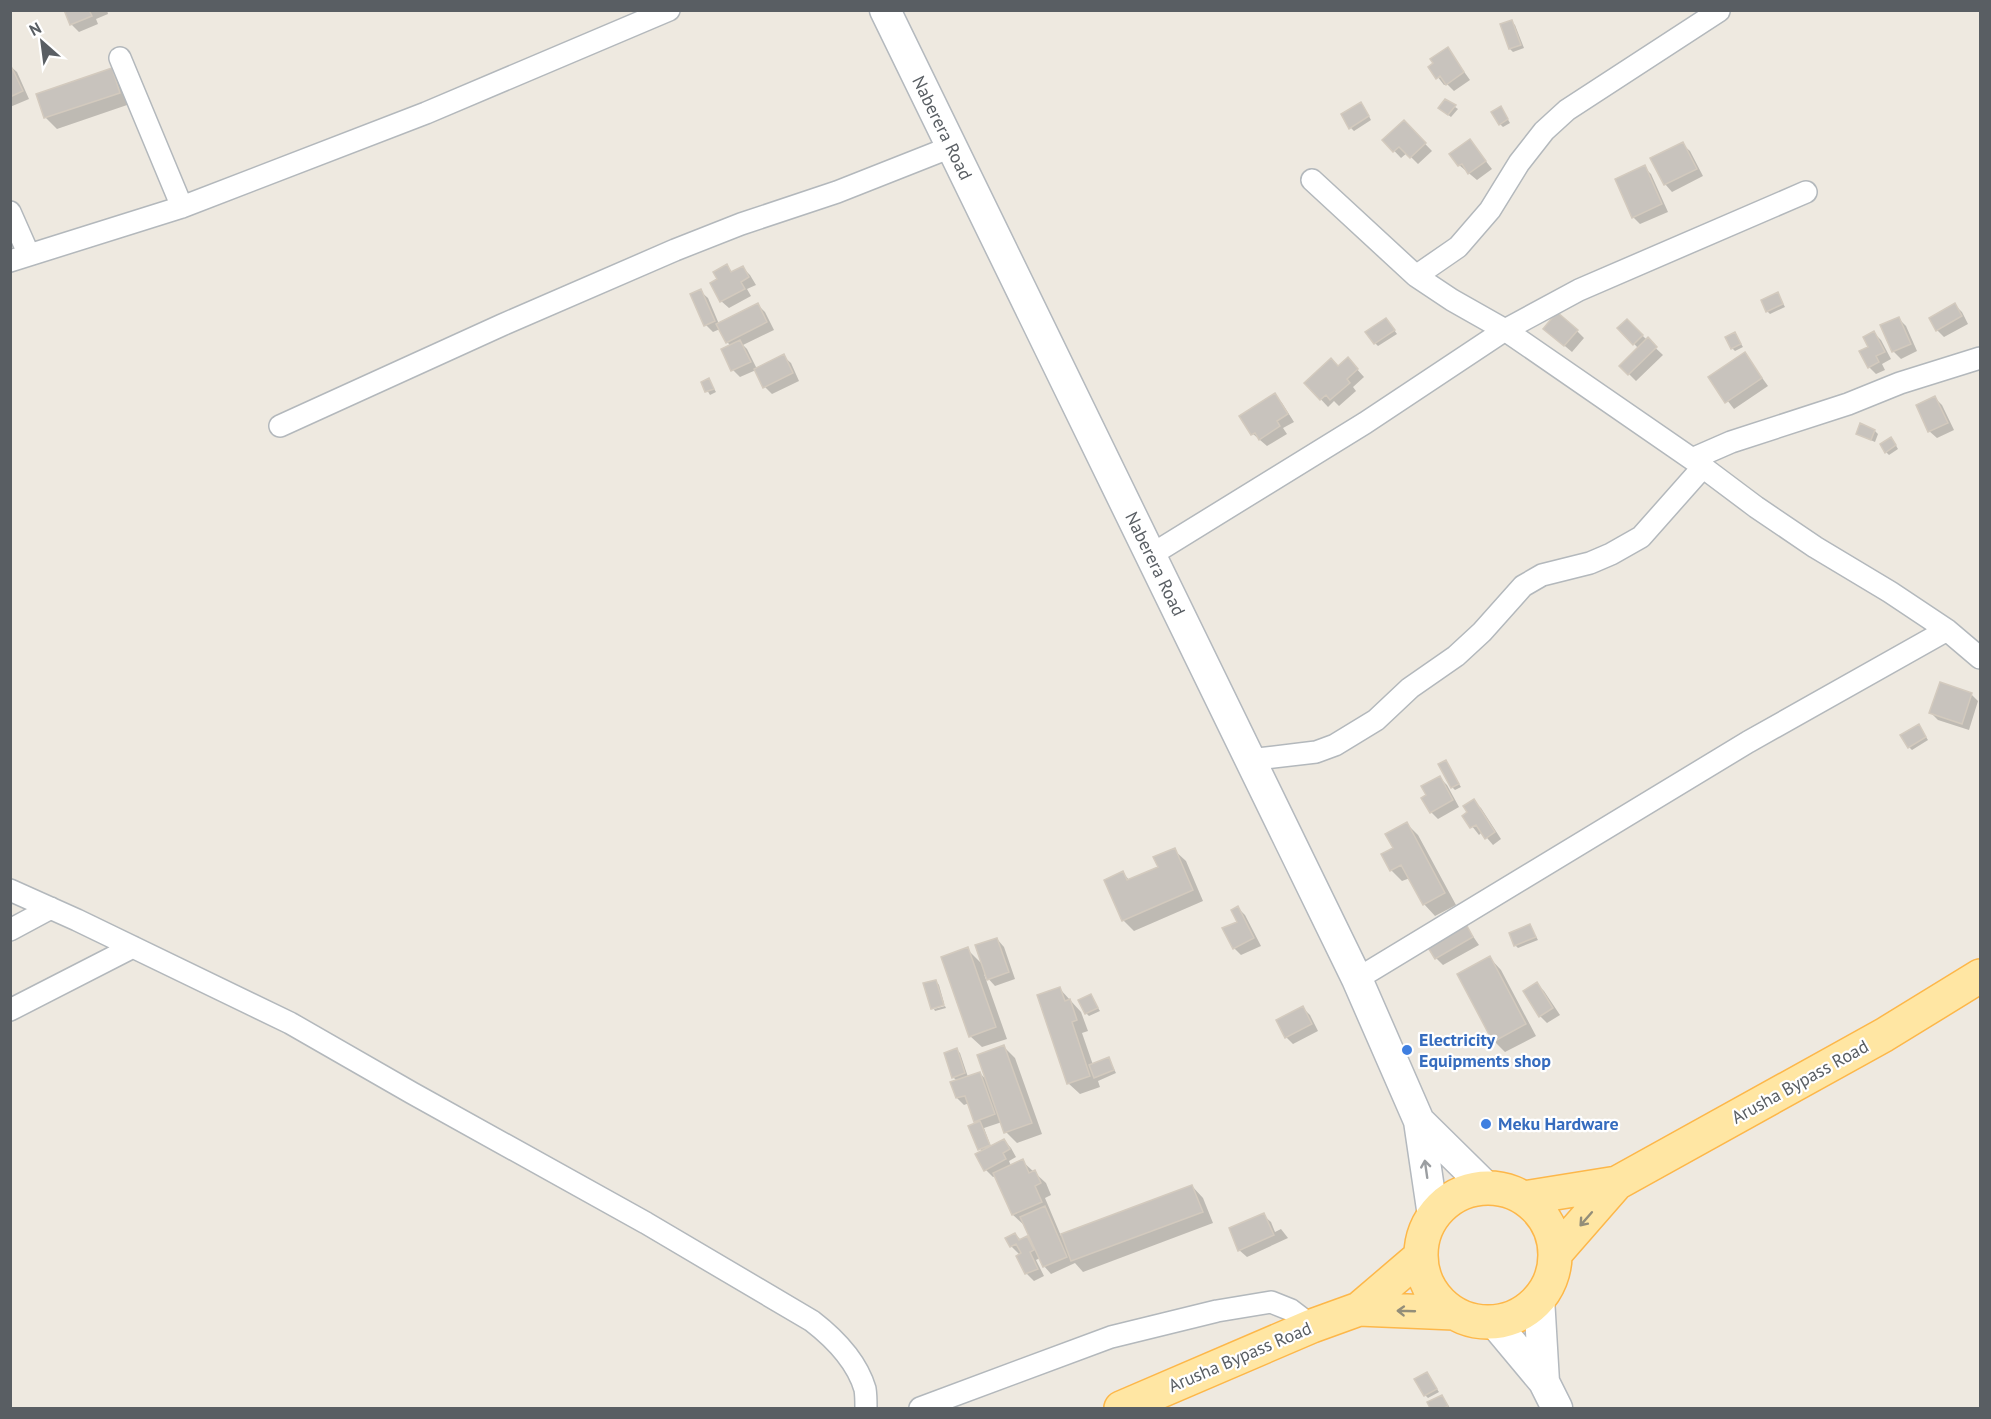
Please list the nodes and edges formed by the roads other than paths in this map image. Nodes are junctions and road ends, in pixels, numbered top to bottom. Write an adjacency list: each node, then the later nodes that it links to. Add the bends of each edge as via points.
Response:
1 (669, 10): 8 (street, via 426,113)
2 (885, 10): 5 (street, Naberera Road)
3 (1719, 11): 11 (street, via 1567,110 1544,131 1490,210 1458,247)
4 (120, 58): 8 (street)
5 (951, 147): 14 (street, via 675,250); 16 (street, Naberera Road)
6 (1312, 180): 11 (street)
7 (1806, 192): 12 (street, via 1580,290)
8 (182, 207): 10 (street)
9 (10, 212): 10 (street)
10 (20, 258)
11 (1416, 276): 12 (street)
12 (1505, 330): 15 (street); 16 (street, via 1365,423)
13 (1980, 358): 15 (street, via 1731,442)
14 (280, 426)
15 (1697, 463): 17 (street, via 1815,547); 19 (street, via 1641,537 1590,563 1542,575 1523,586 1456,656 1410,688 1376,720 1316,752)
16 (1150, 555): 19 (street, Naberera Road)
17 (1947, 630): 18 (street); 25 (street, via 1748,742)
18 (1980, 658)
19 (1249, 760): 25 (street, Naberera Road)
20 (10, 890): 21 (street)
21 (51, 908): 22 (street); 23 (street)
22 (10, 930)
23 (133, 947): 26 (street); 40 (street, via 290,1023 812,1321 826,1332 856,1370 865,1390)
24 (1980, 976): 28 (main road, Arusha Bypass Road, via 1884,1035)
25 (1357, 979): 27 (street, Naberera Road)
26 (10, 1010)
27 (1419, 1122): 29 (street, Naberera Road); 31 (street, Naberera Road, one-way to 27)
28 (1617, 1183): 30 (main road, Arusha Bypass Road); 32 (main road, Arusha Bypass Road, one-way to 32)
29 (1486, 1187): 30 (main road, Arusha Bypass Road); 31 (main road, Arusha Bypass Road, via 1465,1191 1447,1201)
30 (1524, 1198): 32 (main road, Arusha Bypass Road, via 1541,1213 1551,1232)
31 (1433, 1216): 33 (main road, Arusha Bypass Road)
32 (1555, 1254): 34 (main road, Arusha Bypass Road, via 1551,1278)
33 (1420, 1256): 35 (main road, Arusha Bypass Road); 36 (main road, Arusha Bypass Road, via 1425,1278 1436,1298)
34 (1539, 1298): 37 (main road, Arusha Bypass Road, via 1526,1310); 39 (street)
35 (1359, 1309): 36 (main road, Arusha Bypass Road, one-way to 35); 38 (main road, Arusha Bypass Road)
36 (1454, 1312): 37 (main road, Arusha Bypass Road, via 1473,1320)
37 (1493, 1321): 39 (street)
38 (1312, 1326): 41 (street, via 1291,1310 1271,1302 1217,1311 1112,1337); 42 (main road, Arusha Bypass Road)
39 (1544, 1382): 43 (street)
40 (866, 1408)
41 (920, 1408)
42 (1121, 1408)
43 (1557, 1408)

